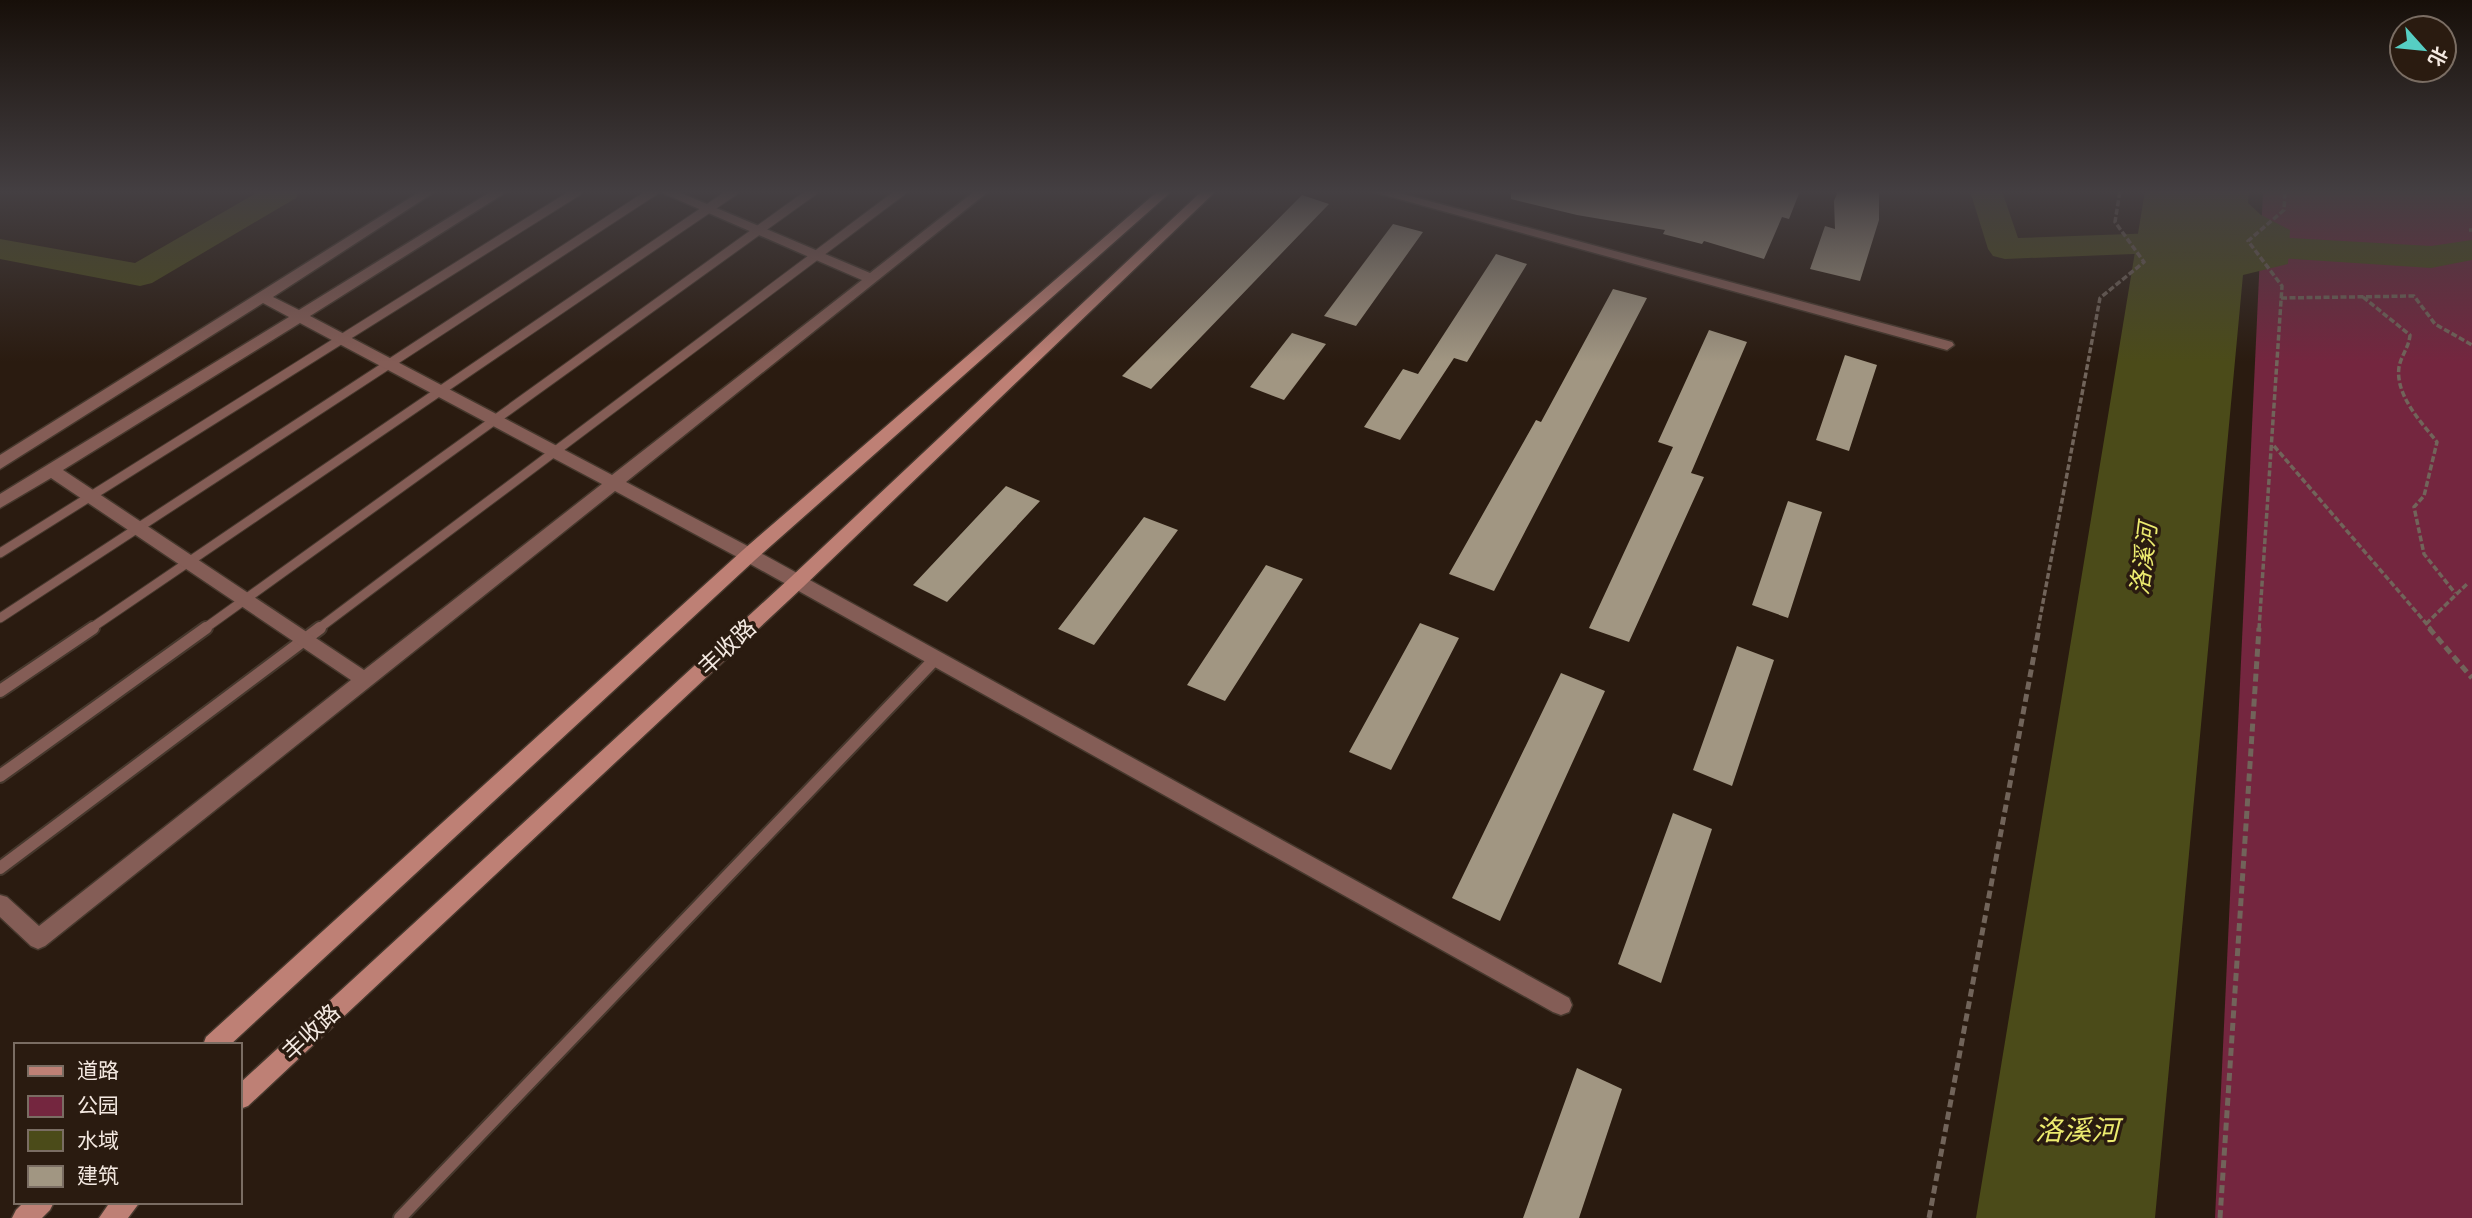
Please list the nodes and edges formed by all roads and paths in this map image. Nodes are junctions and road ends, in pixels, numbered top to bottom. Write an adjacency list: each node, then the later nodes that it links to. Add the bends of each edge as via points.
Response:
1 (340, 248): 17 (street)
2 (410, 248): 20 (street)
3 (487, 248): 21 (lane)
4 (567, 248): 24 (lane)
5 (650, 248): 25 (lane)
6 (735, 248): 26 (lane)
7 (797, 248): 15 (street)
8 (827, 248): 15 (lane)
9 (911, 248): 16 (street)
10 (1101, 248): 36 (main road)
11 (1150, 248): 38 (main road, 丰收路)
12 (1587, 248): 22 (street)
13 (2134, 248): 60 (path, via 2144,262 2099,298)
14 (2253, 248): 19 (path, via 2282,286)
15 (816, 256): 16 (street); 28 (lane)
16 (872, 279): 31 (street)
17 (263, 297): 20 (street); 29 (street)
18 (2362, 297): 19 (path); 23 (path, via 2414,296 2435,324); 40 (path, via 2410,335 2397,379 2437,442 2424,496 2414,507 2424,554)
19 (2281, 298): 27 (path)
20 (300, 316): 21 (street); 30 (street)
21 (342, 339): 24 (street); 32 (lane)
22 (1947, 345)
23 (2472, 345)
24 (390, 364): 25 (street); 34 (lane)
25 (440, 391): 26 (street); 37 (lane)
26 (495, 420): 28 (street); 41 (lane)
27 (2273, 445): 43 (path); 61 (path)
28 (555, 452): 31 (street); 44 (lane)
29 (0, 463)
30 (51, 470): 32 (street); 33 (street)
31 (614, 483): 36 (street); 47 (street)
32 (90, 496): 34 (street); 35 (lane)
33 (0, 502)
34 (138, 528): 37 (street); 42 (lane)
35 (0, 553)
36 (749, 555): 38 (street); 53 (main road)
37 (189, 562): 41 (street); 48 (lane)
38 (797, 582): 45 (street); 54 (main road, 丰收路)
39 (2468, 583): 43 (path)
40 (2455, 593)
41 (245, 600): 44 (street); 49 (lane)
42 (0, 618)
43 (2426, 624): 46 (path)
44 (305, 639): 47 (street); 50 (lane)
45 (935, 659): 52 (street); 59 (lane)
46 (2472, 678)
47 (365, 680): 51 (street, via 38,939)
48 (0, 691)
49 (0, 776)
50 (0, 868)
51 (0, 904)
52 (1561, 1005)
53 (216, 1043)
54 (242, 1096)
55 (40, 1204): 57 (main road)
56 (126, 1204): 58 (main road)
57 (24, 1218)
58 (111, 1218)
59 (400, 1218)
60 (1929, 1218)
61 (2220, 1218)

